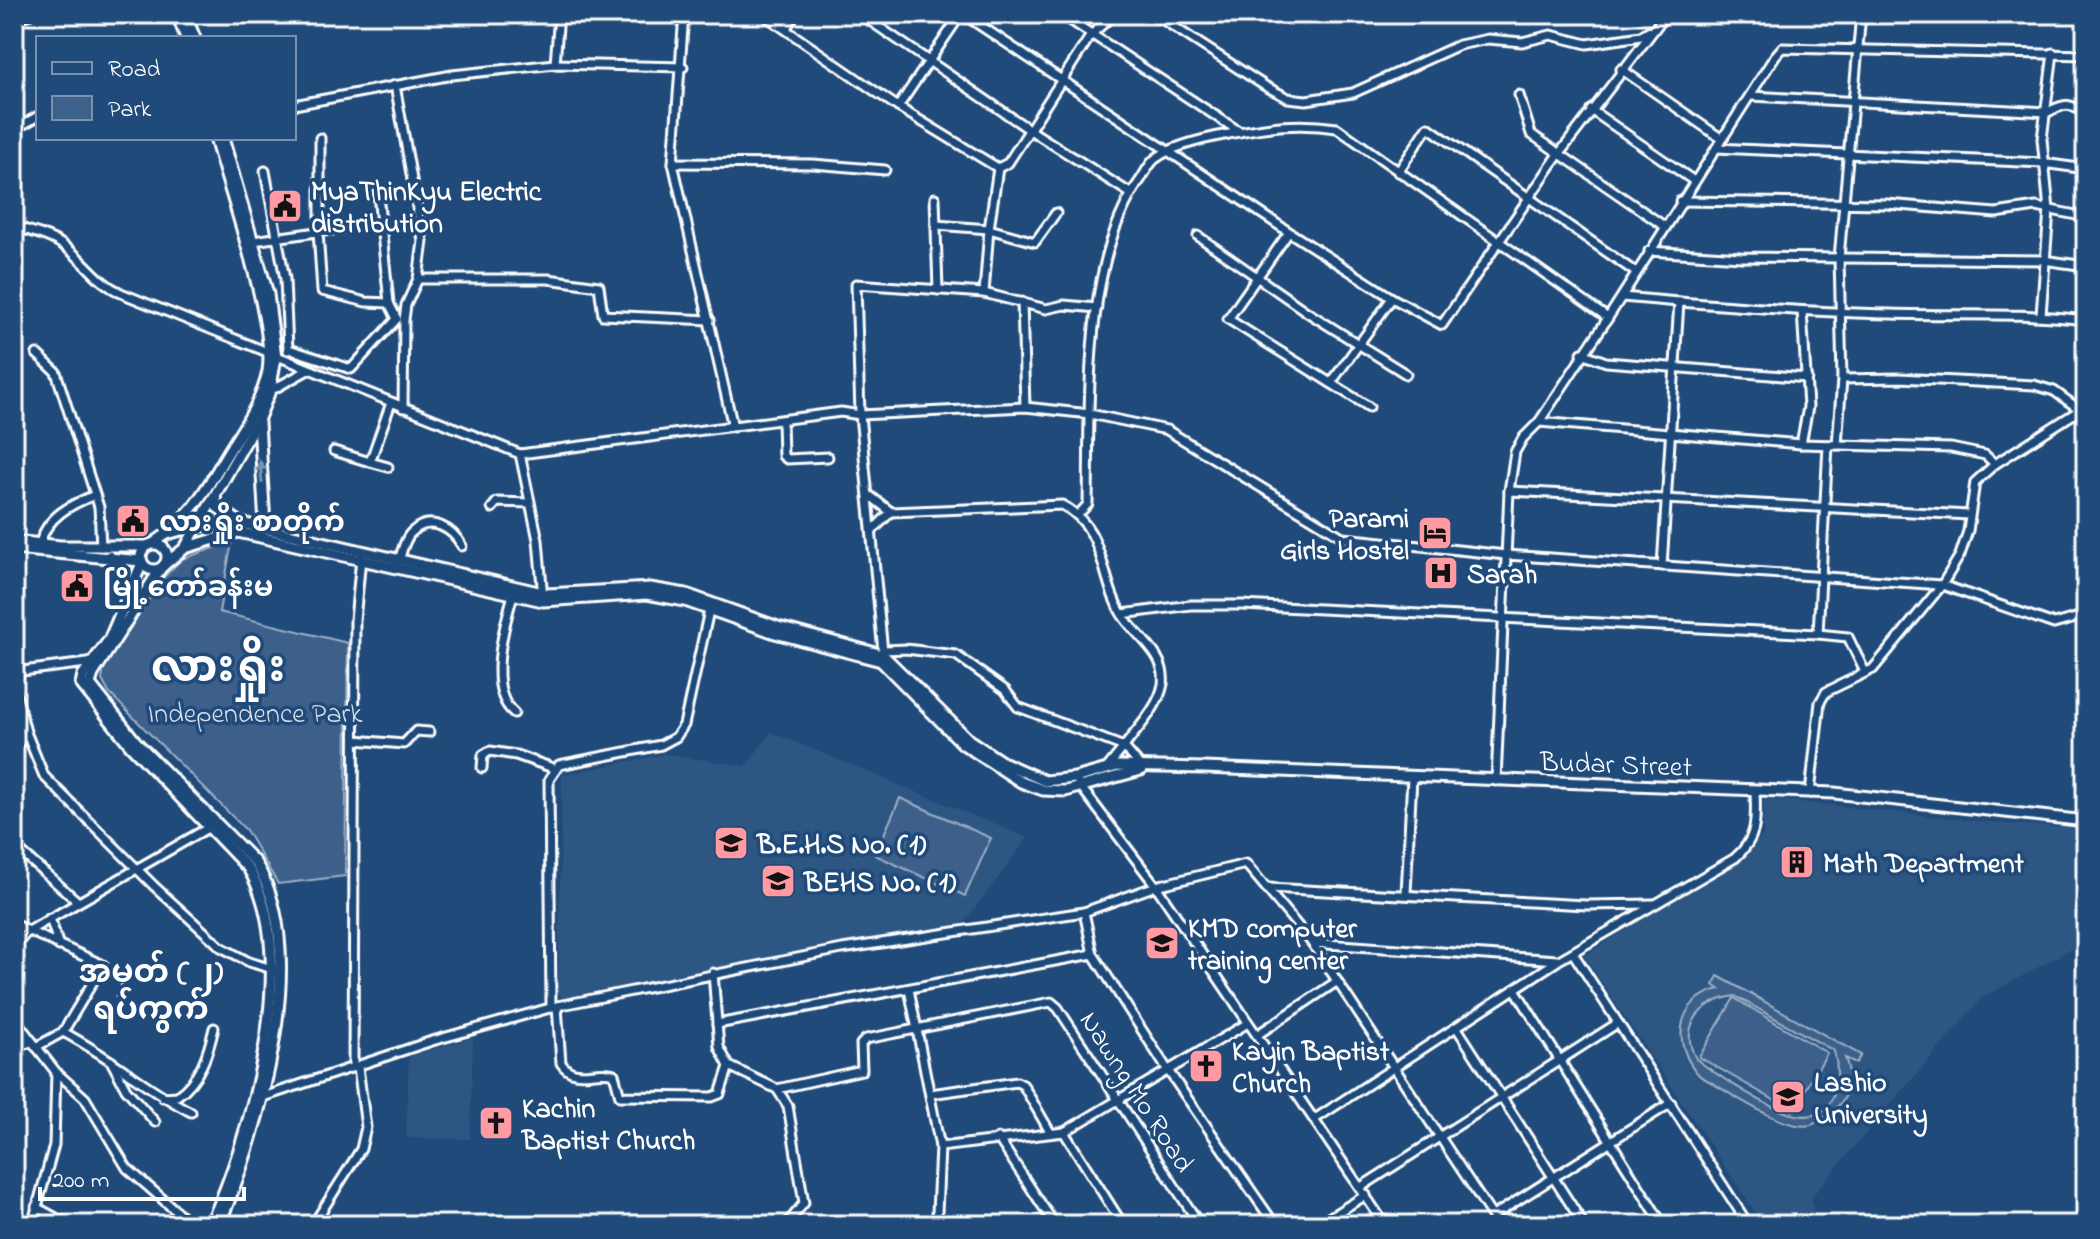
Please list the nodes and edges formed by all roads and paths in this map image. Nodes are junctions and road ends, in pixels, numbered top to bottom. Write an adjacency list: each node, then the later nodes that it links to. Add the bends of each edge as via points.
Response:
1 (31, 14): 19 (street)
2 (177, 14): 25 (main road)
3 (185, 14): 26 (main road)
4 (559, 14): 31 (street)
5 (684, 14): 32 (street)
6 (763, 14): 22 (street)
7 (795, 14): 22 (street)
8 (860, 14): 30 (street)
9 (962, 14): 30 (street); 34 (street)
10 (1061, 14): 24 (street)
11 (1114, 14): 24 (street)
12 (1154, 14): 21 (street)
13 (1172, 14): 21 (street)
14 (1225, 14): 15 (street, via 1233,19)
15 (1237, 14)
16 (1296, 14): 20 (street)
17 (1666, 14): 23 (street)
18 (1861, 14): 27 (street)
19 (14, 19)
20 (1305, 19)
21 (1166, 22): 23 (street, via 1265,86 1306,100 1353,93 1459,45 1551,35 1587,44 1641,36)
22 (786, 28): 40 (street)
23 (1653, 28): 33 (street)
24 (1091, 35): 34 (street); 47 (street)
25 (185, 36)
26 (194, 36)
27 (1856, 48): 28 (street); 37 (street, via 1782,48); 38 (street)
28 (2053, 53): 29 (street); 42 (street)
29 (2086, 55)
30 (929, 60): 40 (street); 46 (street)
31 (555, 64): 32 (street); 35 (street)
32 (683, 67): 56 (street)
33 (1621, 69): 41 (street); 49 (street)
34 (1062, 82): 46 (street); 53 (street)
35 (395, 85): 39 (street); 90 (street, via 423,241)
36 (1519, 95): 54 (street, via 1531,134)
37 (1751, 96): 38 (street); 49 (street)
38 (1853, 101): 42 (street); 55 (street)
39 (296, 105)
40 (898, 107): 58 (street)
41 (1591, 110): 54 (street); 63 (street)
42 (2048, 112): 43 (street, via 2066,103); 57 (street)
43 (2086, 116)
44 (36, 117): 45 (street)
45 (14, 130)
46 (1030, 130): 58 (street, via 1008,163); 64 (street)
47 (1240, 132): 53 (street); 62 (street, via 1306,123 1337,128)
48 (320, 138): 78 (street)
49 (1722, 139): 52 (street)
50 (216, 140): 109 (main road)
51 (224, 140): 82 (main road)
52 (1716, 148): 55 (street); 63 (street)
53 (1168, 153): 64 (street, via 1155,159); 79 (street)
54 (1559, 154): 67 (street); 76 (street)
55 (1849, 154): 57 (street); 69 (street)
56 (673, 163): 60 (street); 103 (street)
57 (2043, 163): 59 (street); 70 (street)
58 (998, 168): 77 (street)
59 (2086, 169)
60 (885, 170)
61 (265, 171): 81 (street)
62 (1398, 172): 67 (street, via 1428,127); 83 (street)
63 (1694, 181): 68 (street)
64 (1130, 193): 98 (street, via 1102,265)
65 (378, 194): 73 (street)
66 (935, 198): 74 (street)
67 (1530, 198): 83 (street); 88 (street)
68 (1680, 201): 69 (street); 76 (street)
69 (1844, 206): 70 (street, via 1996,213); 85 (street)
70 (2049, 210): 72 (street); 86 (street)
71 (1056, 213): 77 (street, via 1035,242)
72 (2086, 217)
73 (381, 223): 78 (street); 97 (street)
74 (936, 225): 77 (street); 91 (street)
75 (14, 226): 109 (street, via 69,249 107,287)
76 (1664, 226): 84 (street)
77 (989, 229): 92 (street)
78 (319, 231): 81 (street); 97 (street, via 322,291)
79 (1289, 232): 89 (street); 94 (street)
80 (1198, 236): 89 (street)
81 (277, 237): 82 (street); 106 (street)
82 (253, 241): 109 (main road, via 268,294)
83 (1500, 244): 94 (street, via 1442,325); 102 (street)
84 (1649, 251): 85 (street); 88 (street)
85 (1839, 258): 86 (street); 100 (street)
86 (2043, 260): 87 (street); 101 (street)
87 (2086, 266)
88 (1635, 272): 93 (street)
89 (1257, 277): 105 (street); 115 (street, via 1228,319)
90 (418, 279): 103 (street, via 599,286 603,315); 121 (street, via 404,320)
91 (938, 290): 92 (street); 124 (street, via 856,284)
92 (984, 293): 95 (street)
93 (1622, 297): 96 (street); 102 (street)
94 (1392, 298): 105 (street)
95 (1022, 302): 98 (street, via 1046,309); 119 (street)
96 (1679, 302): 99 (street); 110 (street)
97 (389, 303): 106 (street, via 397,319 355,368)
98 (1097, 308): 123 (street)
99 (1802, 311): 100 (street); 113 (street)
100 (1842, 313): 101 (street); 114 (street)
101 (2041, 315): 104 (street)
102 (1608, 318): 107 (street)
103 (710, 320): 128 (street)
104 (2086, 320)
105 (1359, 344): 112 (street); 115 (street)
106 (289, 349): 109 (street)
107 (1582, 353): 110 (street, via 1606,362); 127 (street)
108 (37, 354): 139 (street, via 56,372)
109 (277, 358): 111 (street); 116 (main road); 153 (main road, via 253,411 194,507)
110 (1677, 367): 113 (street); 129 (street)
111 (308, 370): 116 (street); 118 (street)
112 (1406, 374)
113 (1807, 378): 130 (street)
114 (1842, 379): 122 (street, via 2034,385 2054,391); 131 (street)
115 (1331, 383): 120 (street)
116 (270, 391): 125 (main road)
117 (2086, 401): 122 (street)
118 (391, 403): 121 (street); 135 (street)
119 (1025, 407): 123 (street); 124 (street)
120 (1369, 407)
121 (403, 408): 133 (street)
122 (2079, 409): 136 (street)
123 (1090, 414): 147 (street, via 1088,504); 162 (street, via 1167,430 1344,538)
124 (860, 415): 126 (street, via 841,412); 141 (street)
125 (259, 418): 140 (main road); 151 (main road, one-way to 125)
126 (782, 420): 128 (street); 134 (street, via 783,456)
127 (1539, 422): 129 (street); 138 (street, via 1515,452)
128 (733, 427): 133 (street)
129 (1672, 434): 130 (street); 142 (street)
130 (1801, 444): 131 (street)
131 (1832, 445): 136 (street, via 1951,448 1985,455); 145 (street)
132 (334, 451): 135 (street)
133 (520, 454): 143 (street)
134 (828, 457)
135 (370, 462): 137 (street)
136 (1995, 464): 148 (street, via 1975,482)
137 (388, 467)
138 (1509, 491): 142 (street); 162 (street)
139 (95, 495): 155 (street, via 68,506 43,532); 158 (street)
140 (215, 495): 149 (main road, via 217,507); 150 (main road)
141 (869, 495): 146 (street); 152 (street)
142 (1665, 499): 145 (street); 167 (street)
143 (529, 503): 144 (street, via 497,502); 172 (street)
144 (492, 508)
145 (1823, 509): 148 (street); 168 (street)
146 (891, 512): 147 (street, via 1062,505); 152 (street)
147 (1079, 514): 174 (street, via 1097,541)
148 (1969, 515): 169 (street, via 1960,555)
149 (241, 523): 150 (main road); 151 (main road)
150 (196, 526): 153 (main road); 159 (main road)
151 (265, 526): 161 (main road)
152 (872, 531): 178 (street)
153 (167, 534): 156 (main road)
154 (14, 541): 155 (main road)
155 (40, 544): 158 (main road)
156 (150, 545): 158 (main road); 165 (main road); 166 (main road, via 165,550)
157 (462, 546): 164 (street, via 446,528 422,525 411,532)
158 (101, 547)
159 (185, 548): 161 (main road, via 238,532); 166 (main road)
160 (14, 549): 163 (main road)
161 (361, 555): 164 (main road); 171 (main road); 186 (street)
162 (1506, 555): 167 (street); 176 (street)
163 (109, 556): 165 (main road); 170 (main road, via 127,576)
164 (399, 561): 172 (main road)
165 (142, 562): 166 (main road, via 152,569); 170 (main road)
166 (162, 566): 179 (main road)
167 (1662, 566): 168 (street)
168 (1819, 577): 169 (street); 177 (street)
169 (1942, 585): 175 (street, via 2054,624); 181 (street)
170 (130, 590): 179 (main road)
171 (513, 595): 172 (main road); 183 (street, via 500,643 500,668 502,699)
172 (543, 597): 173 (main road, via 650,588 686,594)
173 (709, 607): 178 (main road); 192 (street, via 684,725 676,737)
174 (1122, 614): 176 (street, via 1217,605); 187 (street, via 1158,657 1163,683)
175 (2086, 615)
176 (1504, 617): 177 (street); 195 (street)
177 (1818, 634): 181 (street, via 1848,637)
178 (883, 655): 187 (street, via 906,649 956,655 1005,690 1018,707); 196 (main road, via 969,740 1002,762 1045,781)
179 (97, 662): 180 (street); 200 (main road, via 83,675 86,693 131,746)
180 (14, 672)
181 (1865, 672): 198 (street, via 1826,692 1820,702)
182 (14, 686): 184 (street)
183 (514, 713)
184 (26, 732): 188 (street); 189 (street)
185 (429, 732): 186 (street, via 416,731 404,744)
186 (355, 740): 238 (street)
187 (1124, 747): 191 (street); 193 (street)
188 (31, 750): 189 (street); 202 (street, via 44,776)
189 (15, 751)
190 (482, 768): 192 (street, via 483,755 490,751)
191 (1107, 768): 193 (main road, Budar Street); 196 (main road, Budar Street)
192 (556, 769): 223 (street, via 549,780)
193 (1144, 769): 194 (main road, Budar Street); 196 (main road)
194 (1412, 777): 195 (main road, Budar Street); 205 (street)
195 (1496, 781): 197 (main road, Budar Street)
196 (1078, 782): 203 (street)
197 (1755, 791): 198 (main road, Budar Street); 207 (street, via 1755,832 1749,846)
198 (1810, 793): 199 (main road, Budar Street)
199 (2086, 821)
200 (214, 825): 202 (street); 218 (main road, via 258,885 270,924); 245 (main road, via 263,873 276,914 274,1046)
201 (14, 846): 206 (street)
202 (138, 867): 206 (street); 218 (street, via 221,947)
203 (1156, 886): 204 (street, via 1246,864); 208 (street); 225 (street)
204 (1269, 888): 205 (street); 212 (street)
205 (1406, 893): 207 (street, via 1586,905)
206 (77, 901): 209 (street)
207 (1654, 904): 215 (street)
208 (1084, 912): 216 (street); 219 (street)
209 (50, 918): 211 (street); 213 (street)
210 (14, 924): 211 (street)
211 (27, 932): 213 (street); 214 (street)
212 (1312, 943): 217 (street); 220 (street)
213 (59, 946): 231 (street, via 103,965)
214 (14, 947)
215 (1573, 953): 217 (street); 226 (street)
216 (1093, 954): 221 (street); 240 (street)
217 (1559, 960): 222 (street)
218 (269, 968): 245 (main road)
219 (713, 973): 223 (street); 227 (street)
220 (1336, 982): 232 (street); 239 (street)
221 (909, 989): 227 (street); 228 (street)
222 (1515, 989): 230 (street); 236 (street)
223 (554, 1007): 237 (street, via 566,1071 614,1074 620,1096 712,1097 720,1094); 238 (street)
224 (14, 1018): 233 (street)
225 (1248, 1023): 232 (street); 240 (street)
226 (1618, 1023): 236 (street); 248 (street)
227 (717, 1024): 237 (street, via 719,1047)
228 (916, 1026): 242 (street, Nawng Mo Road, via 863,1041 864,1065 857,1073); 243 (street); 247 (street, Nawng Mo Road, via 1055,1004)
229 (214, 1028): 244 (street, via 201,1068 185,1091)
230 (1457, 1028): 239 (street); 246 (street)
231 (63, 1032): 233 (street); 235 (street)
232 (1257, 1035): 250 (street)
233 (34, 1044): 234 (street); 241 (street)
234 (14, 1047)
235 (110, 1059): 244 (street); 251 (street, via 126,1089)
236 (1557, 1061): 246 (street); 256 (street)
237 (729, 1066): 242 (street)
238 (356, 1068): 245 (street); 270 (street, via 366,1127 361,1149)
239 (1395, 1068): 250 (street); 255 (street)
240 (1167, 1069): 247 (street); 275 (street)
241 (56, 1072): 261 (street, via 54,1145); 267 (street, via 85,1098 127,1168)
242 (777, 1089): 271 (street, via 788,1106 804,1203)
243 (930, 1094): 252 (street, via 1017,1082); 257 (street)
244 (160, 1096): 249 (street)
245 (258, 1098): 268 (main road); 269 (main road)
246 (1502, 1098): 255 (street); 258 (street)
247 (1118, 1102): 253 (street); 274 (street, Nawng Mo Road)
248 (1671, 1103): 256 (street); 264 (street)
249 (191, 1112)
250 (1315, 1119): 259 (street)
251 (155, 1122)
252 (1050, 1132): 253 (street); 254 (street)
253 (1064, 1132): 273 (street)
254 (998, 1138): 257 (street); 272 (street)
255 (1440, 1138): 259 (street); 263 (street)
256 (1612, 1140): 258 (street); 280 (street)
257 (940, 1147): 262 (street)
258 (1556, 1178): 263 (street); 279 (street)
259 (1361, 1187): 260 (street)
260 (1366, 1195): 276 (street); 277 (street)
261 (36, 1207): 265 (street); 266 (street)
262 (937, 1213)
263 (1493, 1216): 278 (street)
264 (1745, 1224)
265 (32, 1225)
266 (69, 1225)
267 (192, 1225)
268 (210, 1225)
269 (219, 1225)
270 (313, 1225)
271 (786, 1225)
272 (1055, 1225)
273 (1123, 1225)
274 (1200, 1225)
275 (1275, 1225)
276 (1317, 1225)
277 (1385, 1225)
278 (1498, 1225)
279 (1584, 1225)
280 (1663, 1225)

